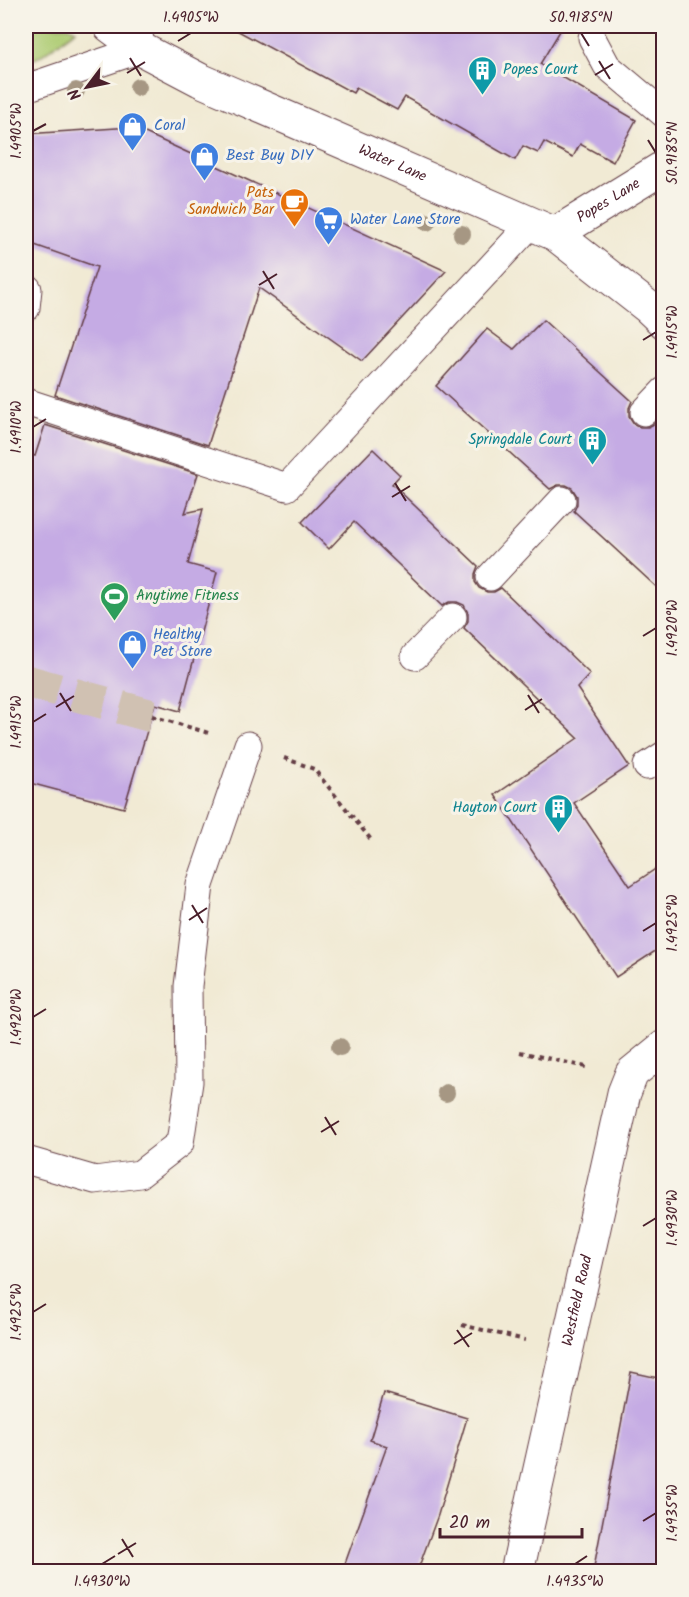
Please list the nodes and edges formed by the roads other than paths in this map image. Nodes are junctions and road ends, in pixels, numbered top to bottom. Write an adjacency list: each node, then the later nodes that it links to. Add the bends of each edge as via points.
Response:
1 (110, 26): 2 (street, Water Lane)
2 (140, 37): 4 (lane); 7 (street, Water Lane, via 200,80)
3 (592, 38): 5 (lane, via 607,66)
4 (26, 88)
5 (663, 114)
6 (663, 167): 7 (street, Popes Lane)
7 (543, 229): 8 (street, Water Lane); 10 (lane, via 287,488)
8 (663, 322)
9 (663, 391): 11 (lane)
10 (26, 402)
11 (644, 412)
12 (562, 500): 13 (lane)
13 (490, 577)
14 (453, 617): 15 (lane)
15 (415, 656)
16 (248, 745): 18 (lane, via 200,885 188,986 189,1082 180,1143 140,1174 95,1180)
17 (663, 1047): 19 (street, Westfield Road, via 632,1073 624,1093)
18 (26, 1160)
19 (517, 1572)

